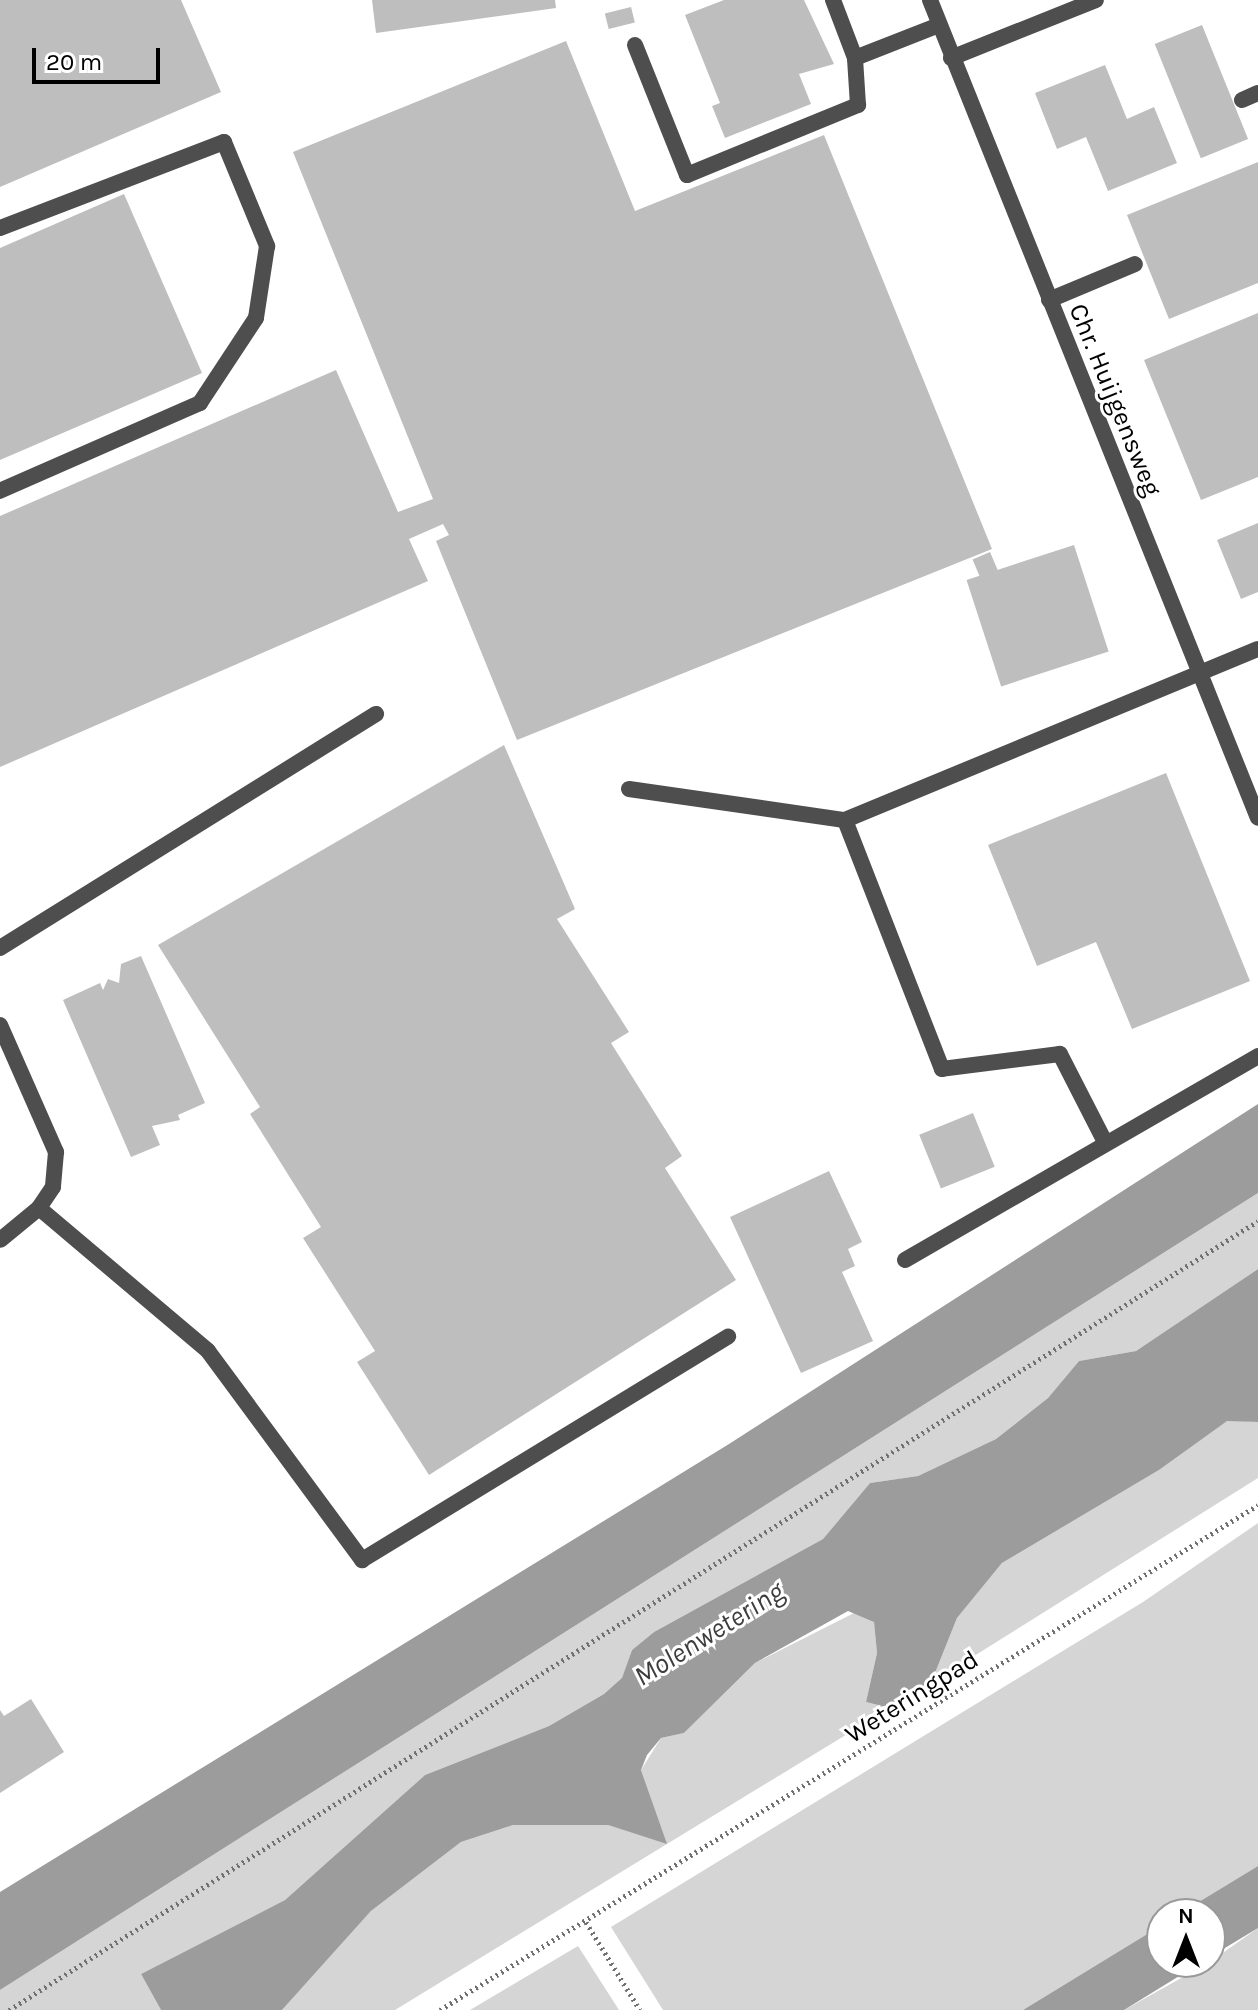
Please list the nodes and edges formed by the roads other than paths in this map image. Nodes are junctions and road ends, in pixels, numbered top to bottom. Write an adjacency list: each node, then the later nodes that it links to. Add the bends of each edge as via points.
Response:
1 (833, 0): 6 (street)
2 (930, 0): 4 (street, Chr. Huijgensweg)
3 (1096, 0): 7 (street)
4 (939, 25): 6 (street); 7 (street, Chr. Huijgensweg)
5 (635, 45): 6 (street, via 687,175 858,105)
6 (855, 58)
7 (951, 58): 10 (street, Chr. Huijgensweg)
8 (0, 228): 11 (street, via 224,142 267,246 256,318 200,403)
9 (1135, 264): 10 (street)
10 (1049, 300): 13 (street, Chr. Huijgensweg)
11 (0, 491)
12 (1258, 649): 13 (street)
13 (1201, 677): 16 (street, Chr. Huijgensweg); 17 (street)
14 (376, 714): 18 (street)
15 (629, 789): 17 (street)
16 (1258, 818)
17 (845, 820): 21 (street, via 942,1069 1060,1054)
18 (0, 948)
19 (0, 1025): 22 (street, via 56,1152 53,1187)
20 (1258, 1056): 21 (street)
21 (1105, 1142): 24 (street)
22 (39, 1208): 23 (street); 25 (street, via 208,1351 362,1560)
23 (0, 1240)
24 (905, 1260)
25 (728, 1337)

